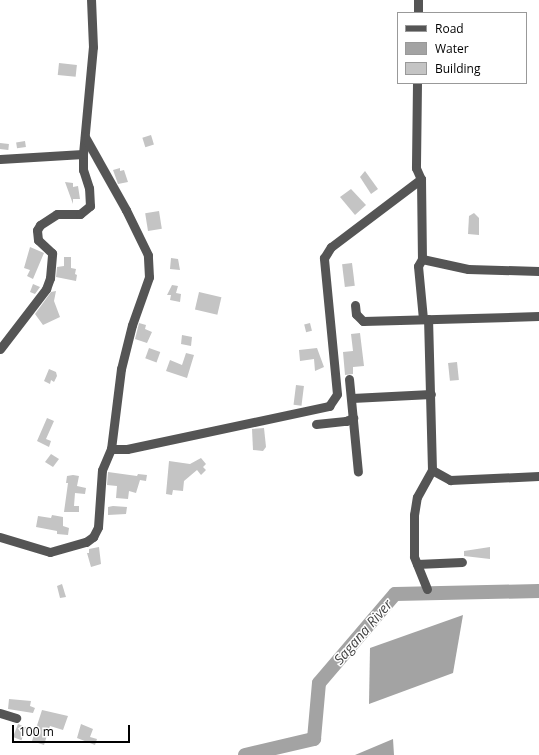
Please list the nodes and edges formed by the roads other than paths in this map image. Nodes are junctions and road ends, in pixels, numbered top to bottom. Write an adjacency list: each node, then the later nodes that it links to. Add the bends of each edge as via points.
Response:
1 (90, 0): 5 (street, via 93,47)
2 (418, 0): 3 (street)
3 (418, 12)
4 (417, 84): 8 (street, via 416,168)
5 (85, 137): 6 (street); 20 (street, via 126,210 148,256 149,277 132,325 121,369)
6 (83, 154): 7 (street); 14 (street, via 83,170 89,188 90,206 80,214 57,214 40,225 37,230 38,240 52,253 50,278 46,289)
7 (0, 159)
8 (421, 179): 9 (street); 20 (street, via 331,247 324,258 337,394 329,406 127,449)
9 (422, 259): 10 (street, via 468,269); 13 (street, via 418,266)
10 (539, 271)
11 (356, 305): 13 (street, via 356,314 362,321)
12 (539, 316): 13 (street)
13 (425, 319): 16 (street)
14 (0, 350)
15 (349, 379): 17 (street)
16 (431, 394): 17 (street); 21 (street)
17 (352, 398): 18 (street)
18 (353, 418): 19 (street); 22 (street)
19 (316, 424)
20 (110, 449): 24 (street, via 102,470 99,521 93,537 50,552)
21 (432, 470): 23 (street, via 450,480); 26 (street, via 415,506 414,556)
22 (358, 472)
23 (539, 476)
24 (0, 537)
25 (462, 562): 26 (street)
26 (417, 564): 27 (street)
27 (427, 590)
28 (0, 713): 29 (street)
29 (16, 718)

